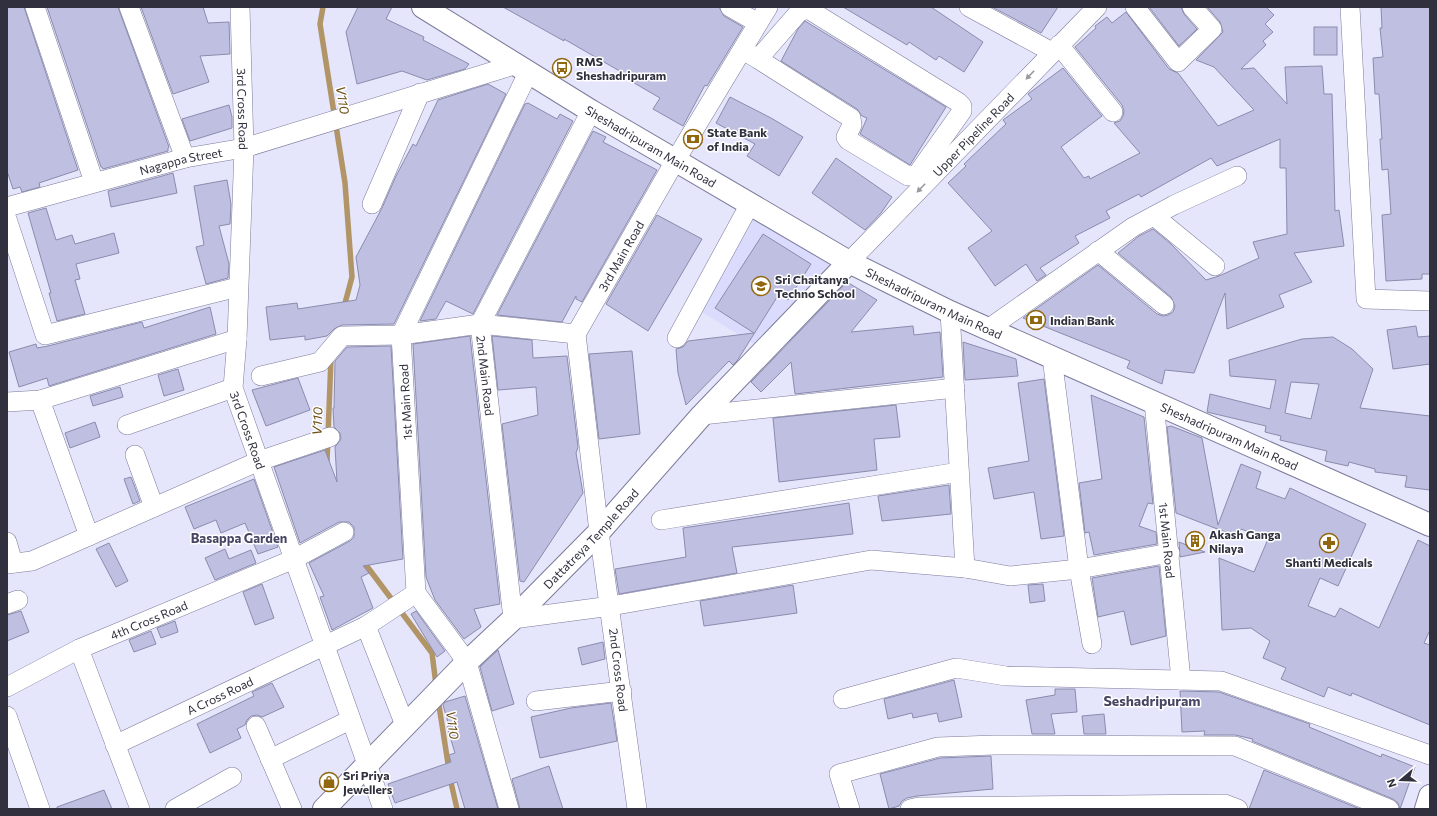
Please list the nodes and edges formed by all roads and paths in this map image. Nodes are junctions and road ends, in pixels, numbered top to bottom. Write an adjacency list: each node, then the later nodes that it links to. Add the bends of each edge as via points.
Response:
1 (35, 7): 23 (street)
2 (129, 7): 20 (street)
3 (240, 7): 19 (street, 3rd Cross Road)
4 (423, 7): 15 (street, Sheshadripuram Main Road)
5 (730, 7): 12 (street)
6 (768, 7): 12 (street, 3rd Main Road)
7 (969, 7): 13 (street)
8 (1097, 7): 13 (street, Upper Pipeline Road)
9 (1135, 7): 10 (street, via 1178,62 1212,29)
10 (1192, 7)
11 (1350, 7): 33 (street, via 1366,299)
12 (758, 23): 14 (street, 3rd Main Road)
13 (1056, 48): 18 (street); 30 (street, Upper Pipeline Road, one-way to 30)
14 (750, 54): 14 (street, via 851,118 852,125 846,137 848,140 908,176 918,173 962,111 962,106 958,102 808,9 799,12); 21 (street, 3rd Main Road)
15 (521, 69): 16 (street, Nagappa Street); 17 (street, Sheshadripuram Main Road); 39 (street, 1st Main Road)
16 (420, 93): 19 (street, Nagappa Street); 24 (street)
17 (591, 111): 21 (street, Sheshadripuram Main Road); 36 (street, 2nd Main Road)
18 (1113, 112)
19 (244, 148): 20 (street, Nagappa Street); 32 (street, 3rd Cross Road)
20 (185, 158): 23 (street, Nagappa Street)
21 (675, 161): 25 (street, Sheshadripuram Main Road); 38 (street, 3rd Main Road)
22 (1237, 176): 27 (street, via 1174,204)
23 (94, 182): 26 (street, Nagappa Street)
24 (372, 204)
25 (750, 204): 30 (street, Sheshadripuram Main Road); 40 (street)
26 (7, 207)
27 (1154, 216): 29 (street); 31 (street)
28 (7, 219): 32 (street, via 45,335)
29 (1098, 251): 34 (street); 37 (street)
30 (849, 262): 35 (street, Sheshadripuram Main Road); 49 (street, Dattatreya Temple Road)
31 (1215, 266)
32 (238, 287): 41 (street, 3rd Cross Road)
33 (1430, 301)
34 (1164, 305)
35 (950, 312): 37 (street, Sheshadripuram Main Road); 45 (street)
36 (480, 324): 38 (street); 39 (street); 69 (street, 2nd Main Road)
37 (988, 329): 42 (street, Sheshadripuram Main Road)
38 (576, 334): 59 (street)
39 (401, 335): 43 (street, via 342,336 320,362); 67 (street, 1st Main Road)
40 (677, 338)
41 (237, 339): 44 (street, 3rd Cross Road); 46 (street)
42 (1052, 358): 48 (street, Sheshadripuram Main Road); 66 (street)
43 (261, 376)
44 (234, 388): 50 (street); 53 (street, 3rd Cross Road)
45 (955, 388): 49 (street); 54 (street)
46 (40, 400): 47 (street); 60 (street)
47 (7, 402)
48 (1154, 402): 57 (street, Sheshadripuram Main Road); 62 (street, 1st Main Road)
49 (702, 415): 59 (street, Dattatreya Temple Road)
50 (127, 425)
51 (330, 438): 53 (street)
52 (135, 456): 55 (street)
53 (260, 461): 55 (street); 63 (street, 3rd Cross Road)
54 (960, 472): 56 (street); 65 (street)
55 (154, 507): 60 (street)
56 (660, 520)
57 (1430, 525)
58 (344, 532): 63 (street, 4th Cross Road)
59 (599, 532): 68 (street, 2nd Cross Road); 69 (street, Dattatreya Temple Road)
60 (89, 536): 64 (street, via 32,562)
61 (7, 542): 64 (street)
62 (1170, 553): 66 (street); 75 (street, 1st Main Road)
63 (294, 559): 72 (street, 3rd Cross Road); 73 (street, 4th Cross Road)
64 (10, 564)
65 (965, 568): 66 (street, via 1010,576); 68 (street, via 871,560)
66 (1078, 569): 71 (street)
67 (416, 593): 70 (street); 74 (street)
68 (611, 606): 69 (street); 77 (street, 2nd Cross Road)
69 (514, 619): 74 (street, Dattatreya Temple Road)
70 (366, 626): 72 (street, A Cross Road); 82 (street)
71 (1092, 644)
72 (325, 647): 81 (street, 3rd Cross Road); 84 (street, A Cross Road)
73 (79, 649): 76 (street, 4th Cross Road); 84 (street)
74 (467, 662): 82 (street, Dattatreya Temple Road); 97 (street)
75 (1181, 680): 78 (street, via 1006,676 956,668); 85 (street, via 1221,681)
76 (7, 687)
77 (622, 691): 79 (street); 98 (street, 2nd Cross Road)
78 (844, 699)
79 (536, 701)
80 (7, 716): 91 (street)
81 (350, 720): 86 (street); 87 (street, 3rd Cross Road)
82 (405, 725): 87 (street, Dattatreya Temple Road)
83 (256, 726): 86 (street)
84 (115, 745): 92 (street)
85 (1430, 755)
86 (270, 759): 94 (street)
87 (366, 765): 95 (street, Dattatreya Temple Road); 96 (street, 3rd Cross Road)
88 (232, 777): 93 (street)
89 (1430, 796): 102 (street)
90 (916, 808): 100 (street, via 1225,804)
91 (40, 809)
92 (140, 809)
93 (175, 809)
94 (292, 809)
95 (324, 809)
96 (383, 809)
97 (509, 809)
98 (637, 809)
99 (850, 809): 101 (street, via 839,774 938,747 995,745 1235,746)
100 (1238, 809)
101 (1389, 809)
102 (1426, 809)

